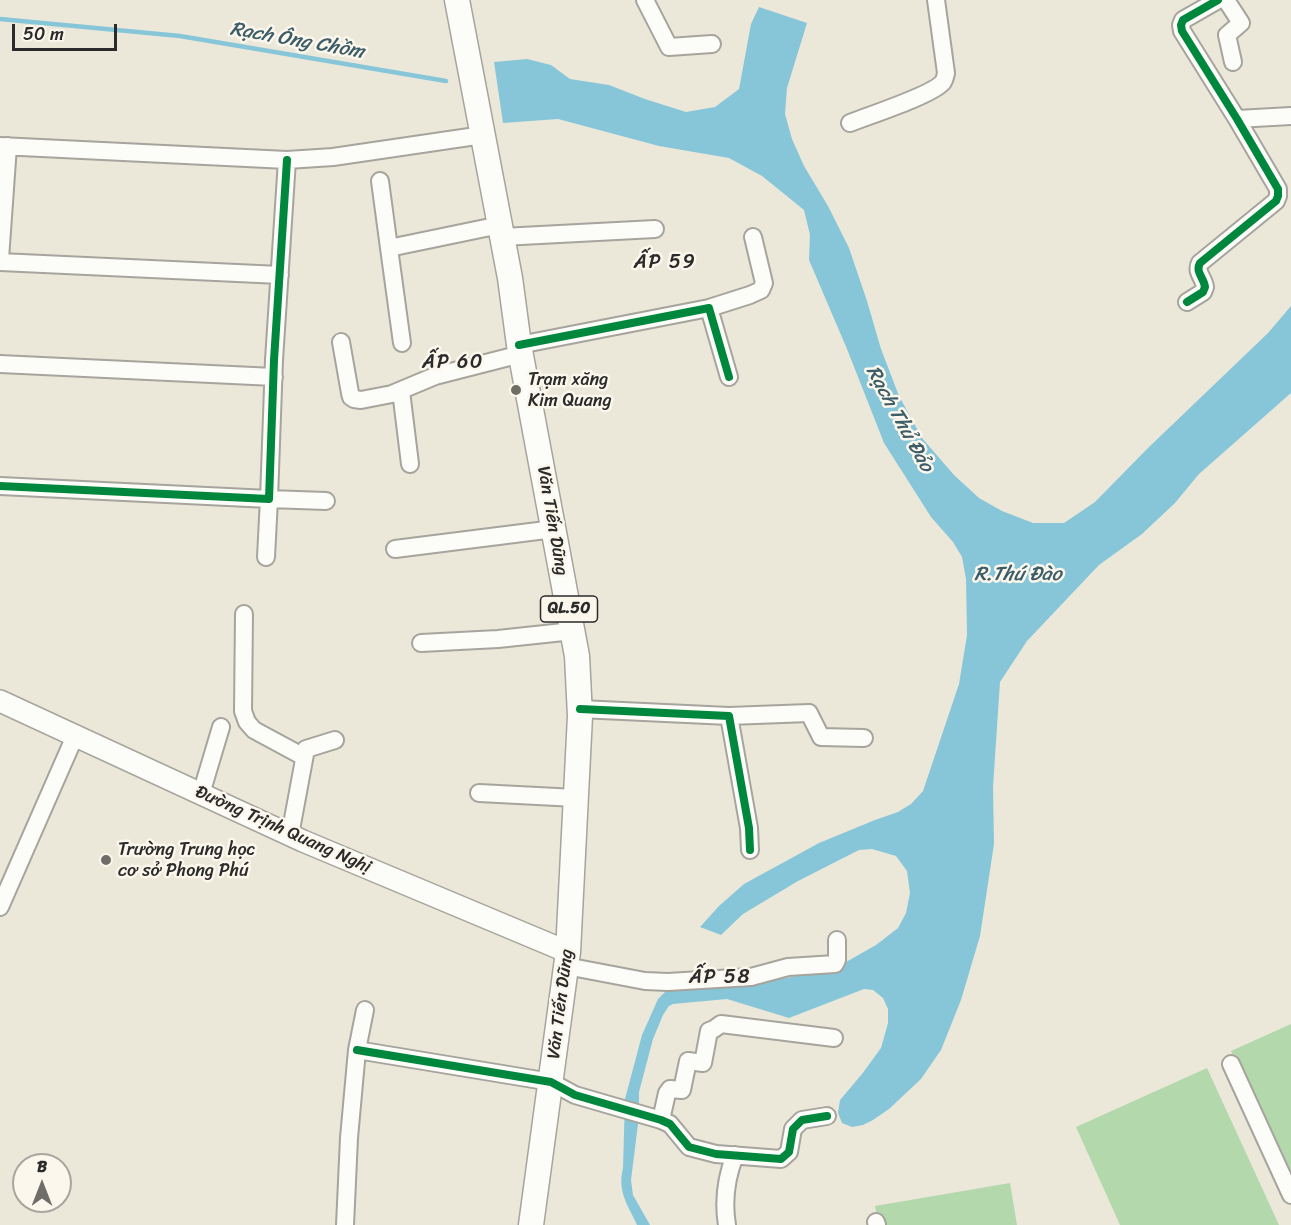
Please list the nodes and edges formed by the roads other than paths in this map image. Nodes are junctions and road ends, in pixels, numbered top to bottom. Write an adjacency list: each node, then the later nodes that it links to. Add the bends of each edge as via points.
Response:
1 (457, 0): 11 (highway, Văn Tiến Dũng / QL.50)
2 (645, 0): 6 (street, via 669,47)
3 (936, 0): 10 (street, via 945,79 927,93)
4 (1218, 0): 9 (street, via 1183,20 1181,25)
5 (1226, 0): 7 (street, via 1241,23 1227,35)
6 (712, 44)
7 (1233, 62)
8 (1291, 116): 9 (street)
9 (1237, 119): 21 (street, via 1278,189 1278,196 1200,263 1198,272 1205,287)
10 (849, 123)
11 (483, 135): 13 (street); 16 (highway, Văn Tiến Dũng / QL.50)
12 (4, 146): 13 (street); 19 (street)
13 (287, 160): 20 (street)
14 (380, 181): 18 (street)
15 (656, 229): 16 (street)
16 (501, 231): 18 (street); 25 (highway, Văn Tiến Dũng / QL.50)
17 (753, 237): 22 (street, via 764,283 761,290)
18 (388, 248): 24 (street)
19 (0, 260): 20 (street)
20 (280, 275): 27 (street)
21 (1187, 302)
22 (708, 308): 25 (street); 28 (street)
23 (340, 342): 29 (street, via 351,397 361,400)
24 (402, 342)
25 (520, 349): 29 (street); 34 (highway, Văn Tiến Dũng / QL.50)
26 (0, 364): 27 (street)
27 (274, 377): 32 (street)
28 (729, 377)
29 (401, 391): 30 (street)
30 (410, 464)
31 (0, 486): 32 (street)
32 (269, 498): 33 (street); 36 (street)
33 (326, 501)
34 (554, 529): 35 (street); 38 (highway, Văn Tiến Dũng / QL.50)
35 (395, 549)
36 (267, 557)
37 (244, 614): 47 (street, via 243,711 247,722 254,730)
38 (573, 631): 39 (street); 41 (highway, Văn Tiến Dũng / QL.50)
39 (421, 643)
40 (0, 701): 44 (main road, Đường Trịnh Quang Nghị)
41 (580, 710): 42 (street); 50 (highway, Văn Tiến Dũng / QL.50)
42 (729, 716): 45 (street, via 809,713 821,737); 52 (street)
43 (221, 727): 49 (street)
44 (75, 736): 49 (main road, Đường Trịnh Quang Nghị); 53 (street)
45 (864, 738)
46 (335, 740): 47 (street, via 306,748)
47 (304, 757): 51 (street)
48 (479, 793): 50 (street)
49 (201, 794): 51 (main road, Đường Trịnh Quang Nghị)
50 (576, 798): 55 (highway, Văn Tiến Dũng / QL.50)
51 (290, 835): 55 (main road, Đường Trịnh Quang Nghị)
52 (750, 850)
53 (0, 907)
54 (837, 940): 55 (street, via 835,964 788,967 751,977 668,982 628,978)
55 (567, 959): 60 (highway, Văn Tiến Dũng / QL.50)
56 (365, 1010): 58 (street)
57 (834, 1038): 62 (street, via 721,1024 708,1031 703,1063 688,1060 682,1090 670,1089 667,1093)
58 (357, 1050): 60 (street); 65 (street)
59 (1232, 1064): 64 (street)
60 (550, 1082): 62 (street, via 576,1095); 66 (highway, Văn Tiến Dũng / QL.50)
61 (827, 1116): 63 (street, via 802,1120 793,1129 789,1152 781,1159)
62 (661, 1120): 63 (street, via 670,1124 689,1147)
63 (735, 1155): 67 (street, via 726,1192)
64 (1291, 1195)
65 (345, 1225)
66 (531, 1225)
67 (727, 1225)

